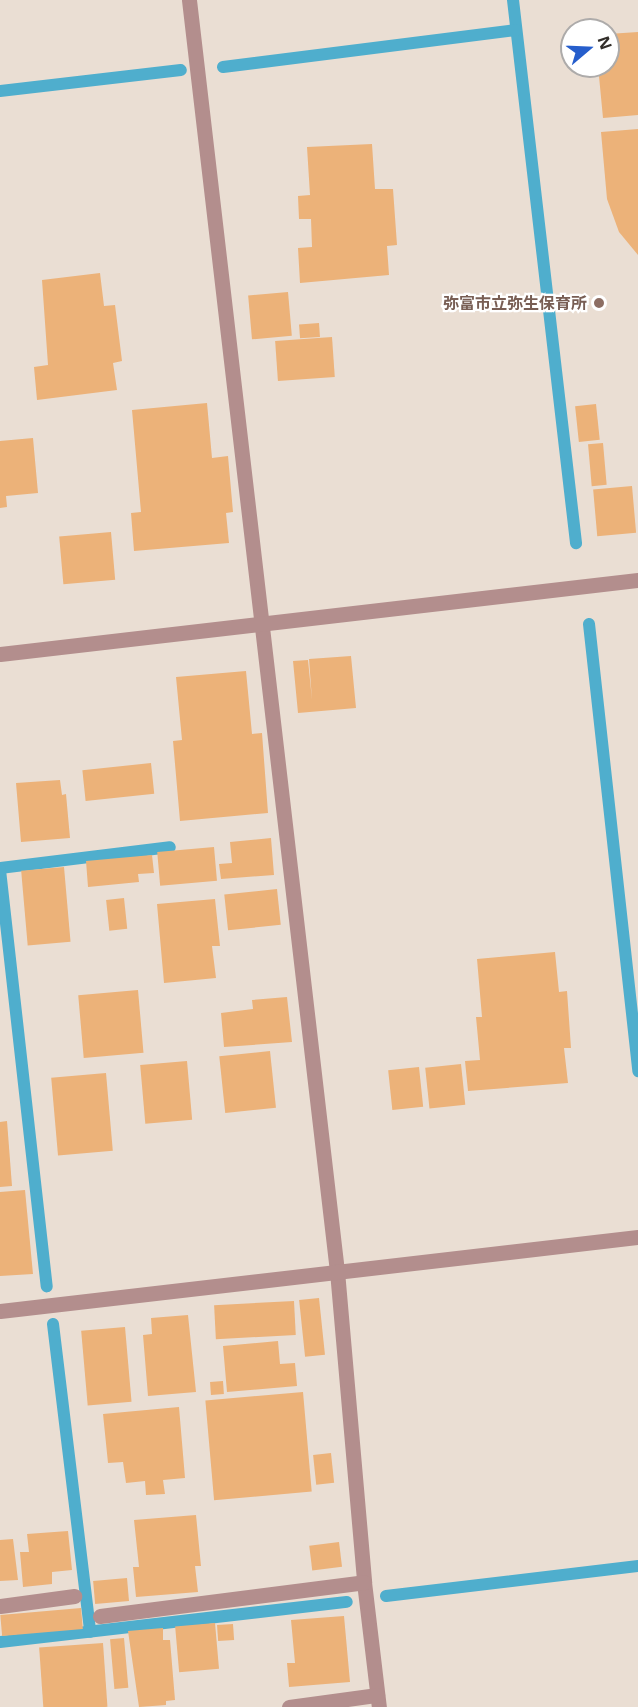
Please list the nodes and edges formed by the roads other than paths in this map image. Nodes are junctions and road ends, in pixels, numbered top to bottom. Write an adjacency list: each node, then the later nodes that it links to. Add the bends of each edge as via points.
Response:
1 (189, 0): 3 (street)
2 (638, 580): 3 (street)
3 (263, 622): 4 (street); 6 (street)
4 (0, 654)
5 (638, 1237): 6 (street)
6 (337, 1271): 7 (street); 8 (street)
7 (0, 1311)
8 (364, 1582): 11 (street); 12 (street)
9 (74, 1596): 10 (street)
10 (0, 1606)
11 (100, 1616)
12 (378, 1701): 13 (street)
13 (289, 1707)

